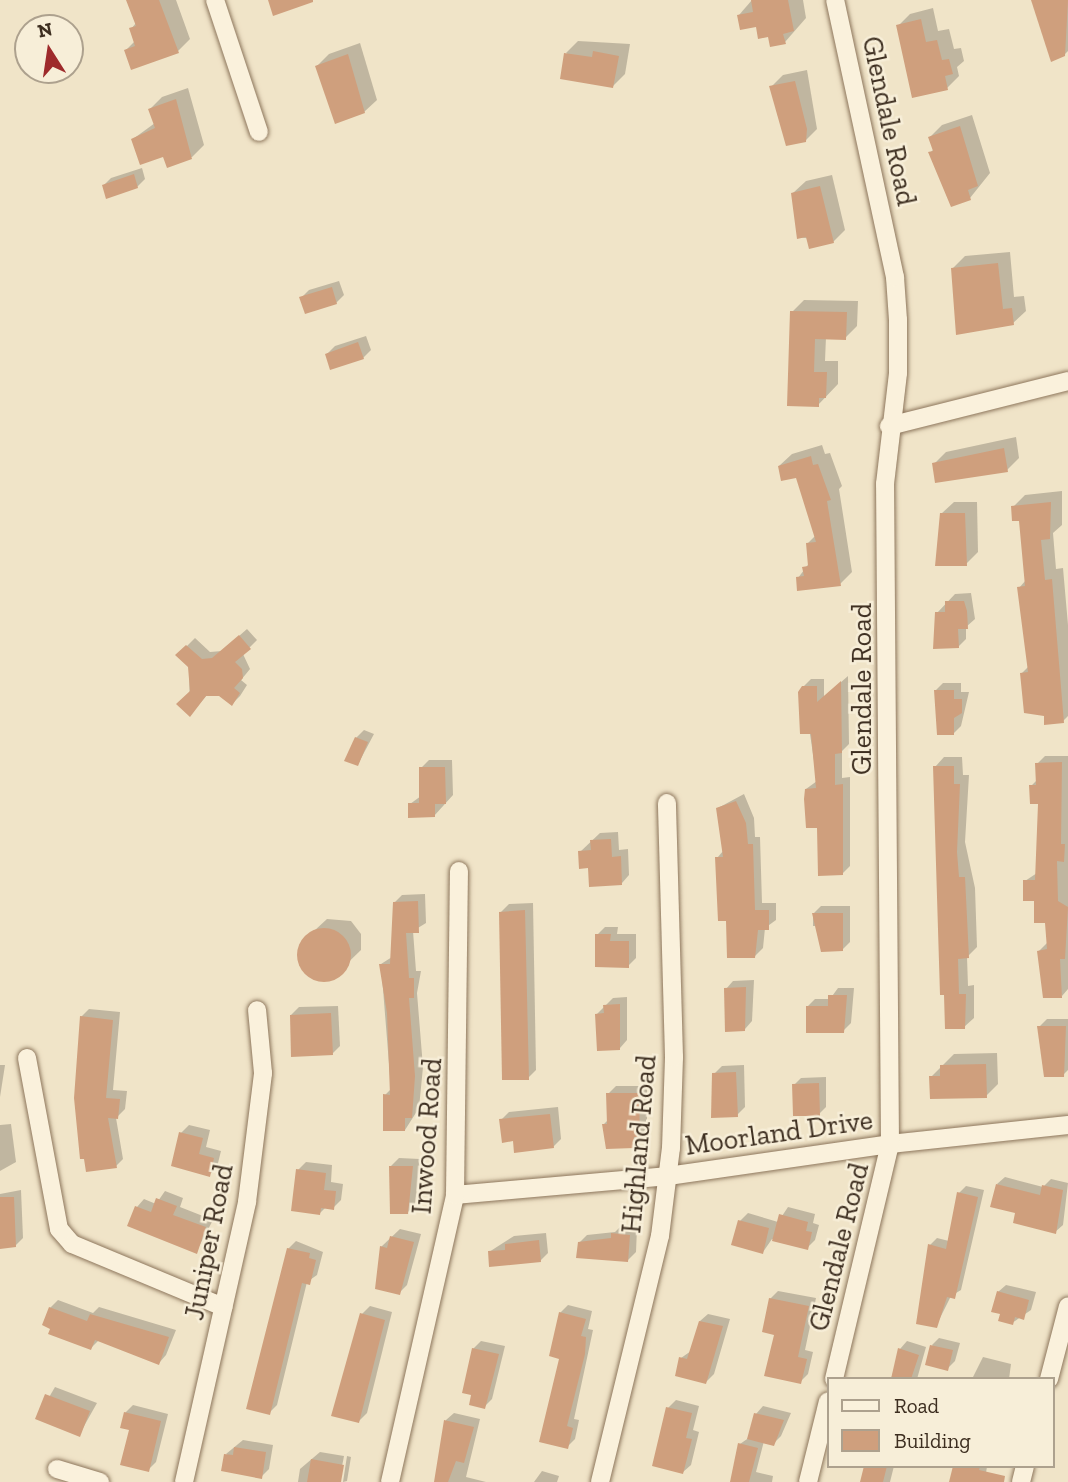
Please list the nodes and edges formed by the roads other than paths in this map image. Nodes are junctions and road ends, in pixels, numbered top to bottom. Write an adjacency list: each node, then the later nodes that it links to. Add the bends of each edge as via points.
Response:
1 (215, 0): 3 (street)
2 (835, 0): 5 (street, Glendale Road, via 895,277 898,373)
3 (259, 132)
4 (1068, 381): 5 (street)
5 (889, 426): 11 (street, Glendale Road, via 885,484)
6 (667, 803): 12 (street, Highland Road, via 674,1057)
7 (459, 871): 13 (street, Inwood Road)
8 (257, 1010): 15 (street, Juniper Road, via 261,1086 247,1202)
9 (27, 1058): 15 (street, via 59,1229 72,1244)
10 (1068, 1125): 11 (street, Moorland Drive)
11 (890, 1143): 12 (street, Moorland Drive); 16 (street, Glendale Road)
12 (667, 1176): 13 (street, Moorland Drive); 23 (street, Highland Road, via 660,1236)
13 (455, 1195): 22 (street, Inwood Road)
14 (1068, 1306): 17 (street)
15 (223, 1307): 21 (street, Juniper Road)
16 (834, 1377)
17 (1050, 1377)
18 (827, 1405): 24 (street)
19 (57, 1469): 20 (street)
20 (100, 1482)
21 (184, 1482)
22 (390, 1482)
23 (600, 1482)
24 (808, 1482)

